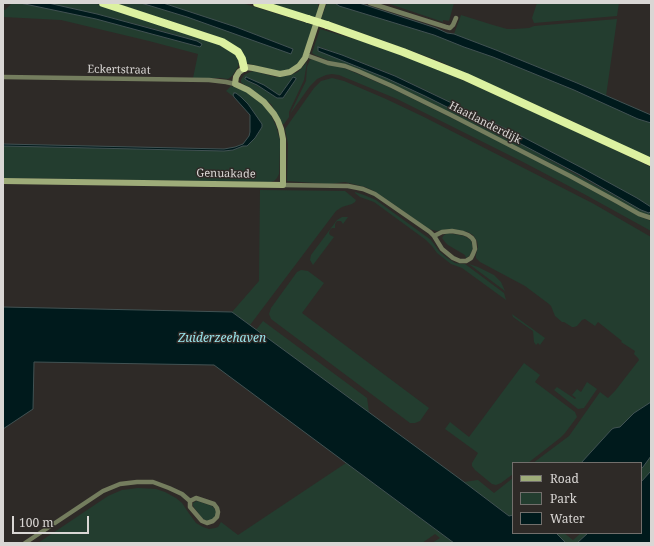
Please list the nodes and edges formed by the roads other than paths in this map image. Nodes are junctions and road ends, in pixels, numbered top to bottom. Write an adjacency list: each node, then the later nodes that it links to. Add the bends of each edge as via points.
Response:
1 (104, 3): 7 (highway, via 222,42 238,52)
2 (257, 3): 10 (highway, bridge, via 327,25 466,77)
3 (323, 3): 6 (street)
4 (370, 3): 5 (street, via 450,28)
5 (456, 18)
6 (306, 55): 7 (street, via 299,66 286,73 277,74); 13 (street, Haatlanderdijk, via 351,69 451,115)
7 (244, 68): 9 (street, via 238,73)
8 (3, 77): 9 (street, Eckertstraat, via 209,80)
9 (235, 84): 12 (street, via 264,102 278,121 283,139)
10 (651, 162)
11 (3, 181): 12 (street, Genuakade)
12 (283, 185): 14 (street, Genuakade, via 348,186 363,189 375,194)
13 (651, 218)
14 (434, 236): 14 (street, Genuakade, via 442,249 457,260 468,260 475,249 472,238 463,233 442,232)
15 (190, 501): 15 (street, via 190,507 202,521 207,523 217,517 218,512 214,504 196,498); 16 (street, via 182,494 153,482 120,484 103,492)
16 (26, 543)

